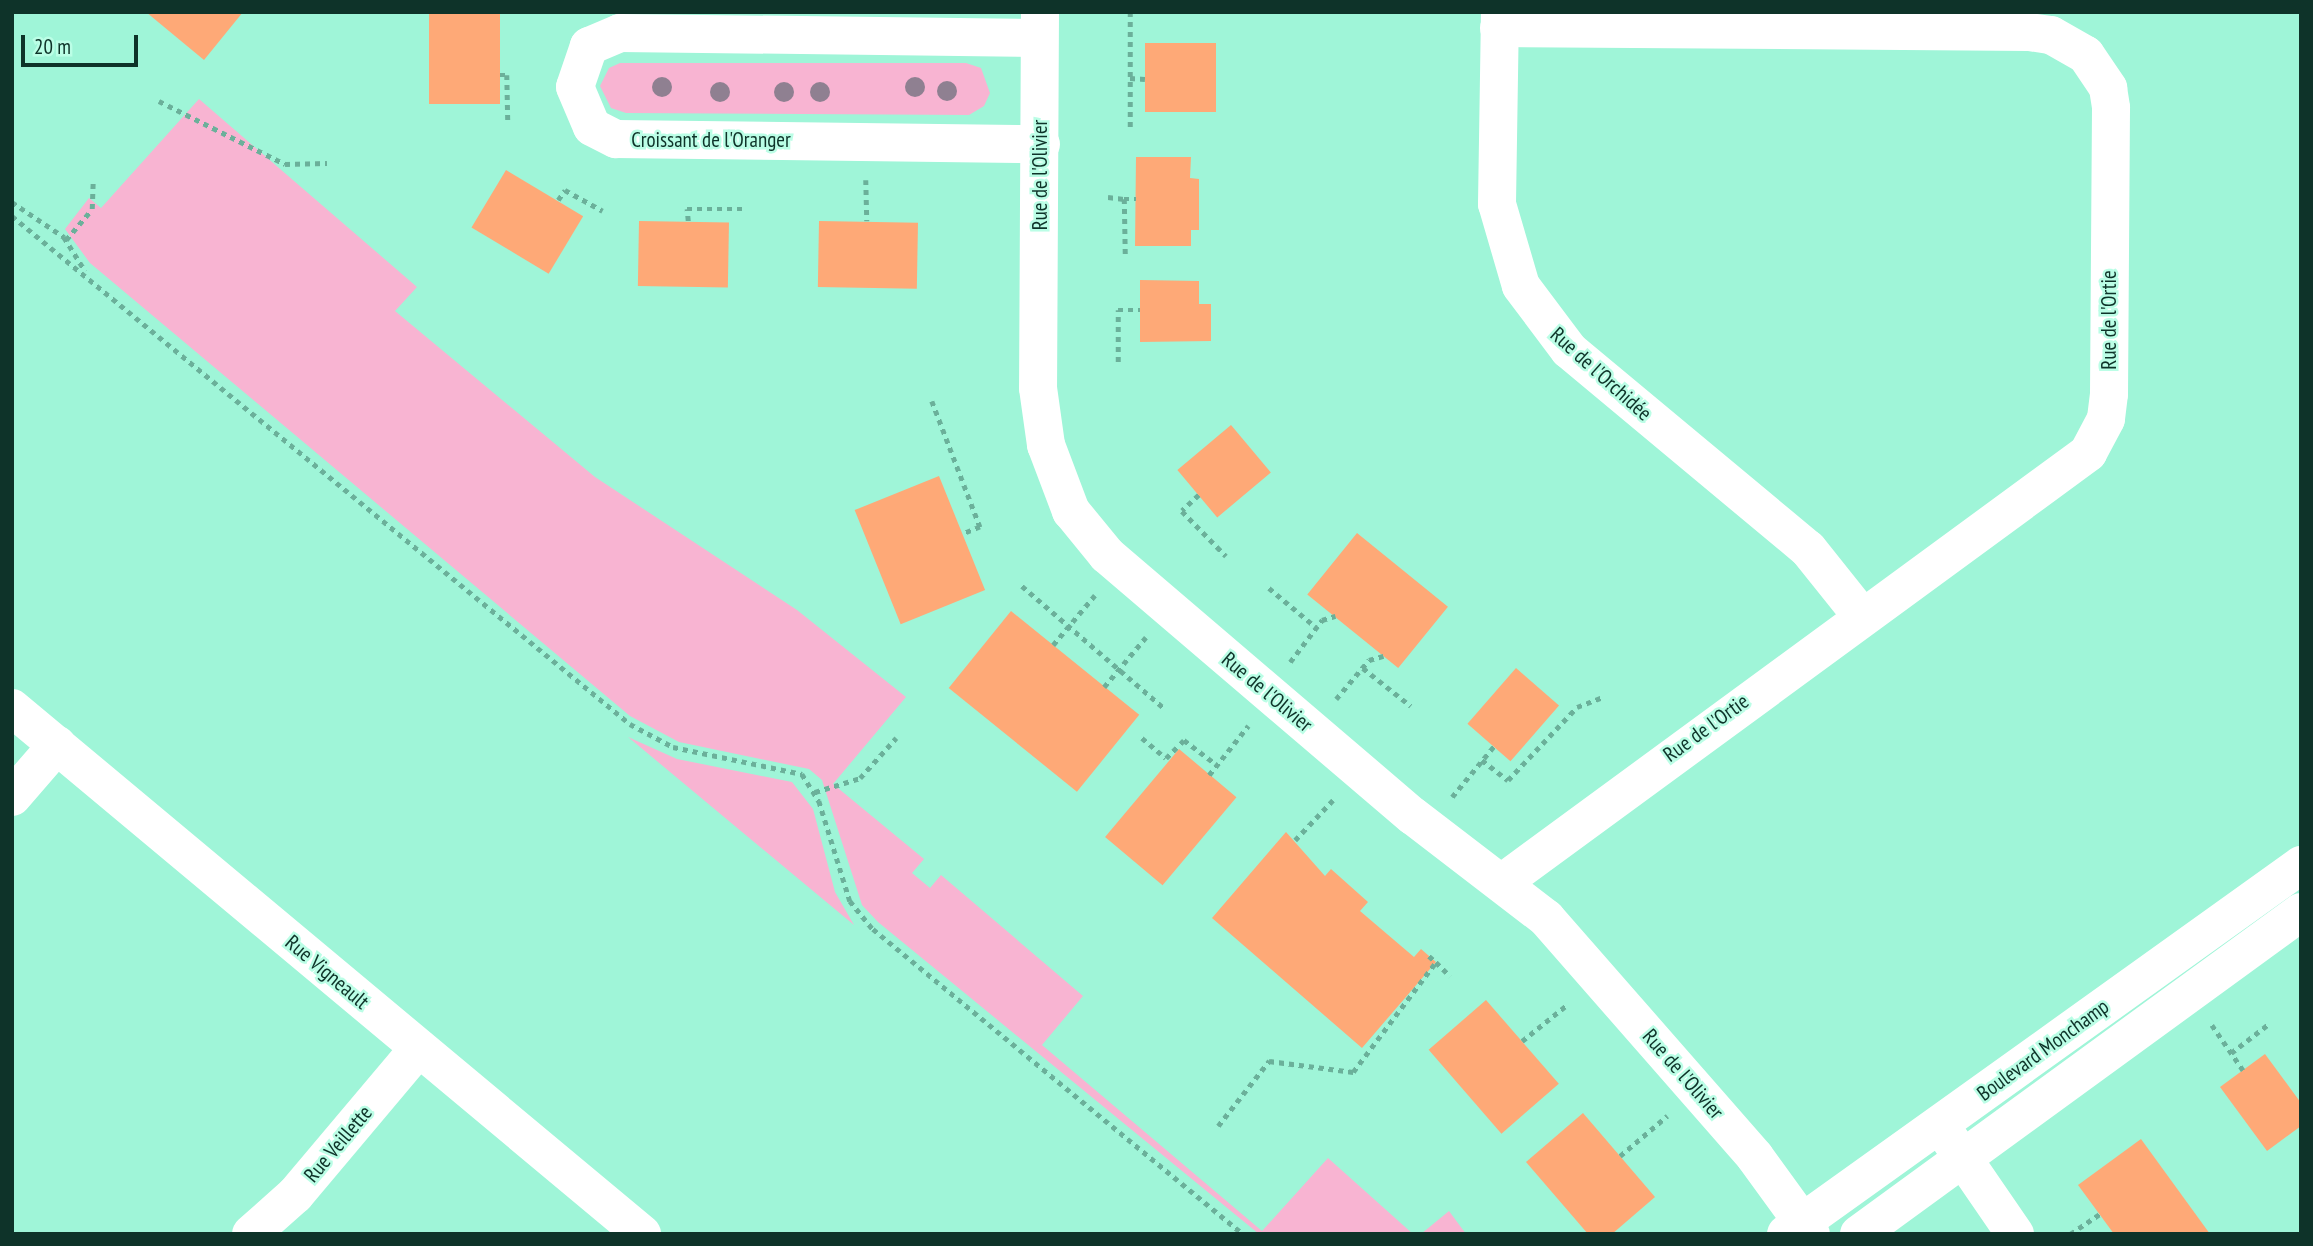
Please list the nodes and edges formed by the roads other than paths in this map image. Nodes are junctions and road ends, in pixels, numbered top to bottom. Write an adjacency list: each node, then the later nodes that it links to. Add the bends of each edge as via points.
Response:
1 (1499, 20): 4 (street, Rue de l'Orchidée, via 1497,204 1521,286 1569,350 1808,549); 4 (street, Rue de l'Ortie, via 2029,32 2071,44 2099,71 2111,108 2109,394 2098,436 2071,468)
2 (1040, 25): 3 (street, Rue de l'Olivier); 3 (street, Croissant de l'Oranger, via 620,33 589,46 575,88 592,127 616,139)
3 (1041, 144): 9 (street, Rue de l'Olivier, via 1040,418 1071,511 1120,566 1170,609 1279,682)
4 (1860, 614): 9 (street, Rue de l'Ortie)
5 (12, 708): 6 (street, Rue Vigneault)
6 (57, 745): 7 (street); 11 (street, Rue Vigneault)
7 (12, 797)
8 (2301, 865): 12 (street, Boulevard Monchamp)
9 (1503, 882): 14 (street, Rue de l'Olivier, via 1579,953)
10 (2301, 912): 13 (street, Boulevard Monchamp)
11 (419, 1048): 15 (street, Rue Veillette, via 295,1195); 16 (street, Rue Vigneault)
12 (1940, 1124): 13 (street); 14 (street, Boulevard Monchamp)
13 (1962, 1156): 17 (street, Boulevard Monchamp); 18 (street)
14 (1800, 1230)
15 (251, 1234)
16 (642, 1234)
17 (1858, 1234)
18 (2015, 1234)

